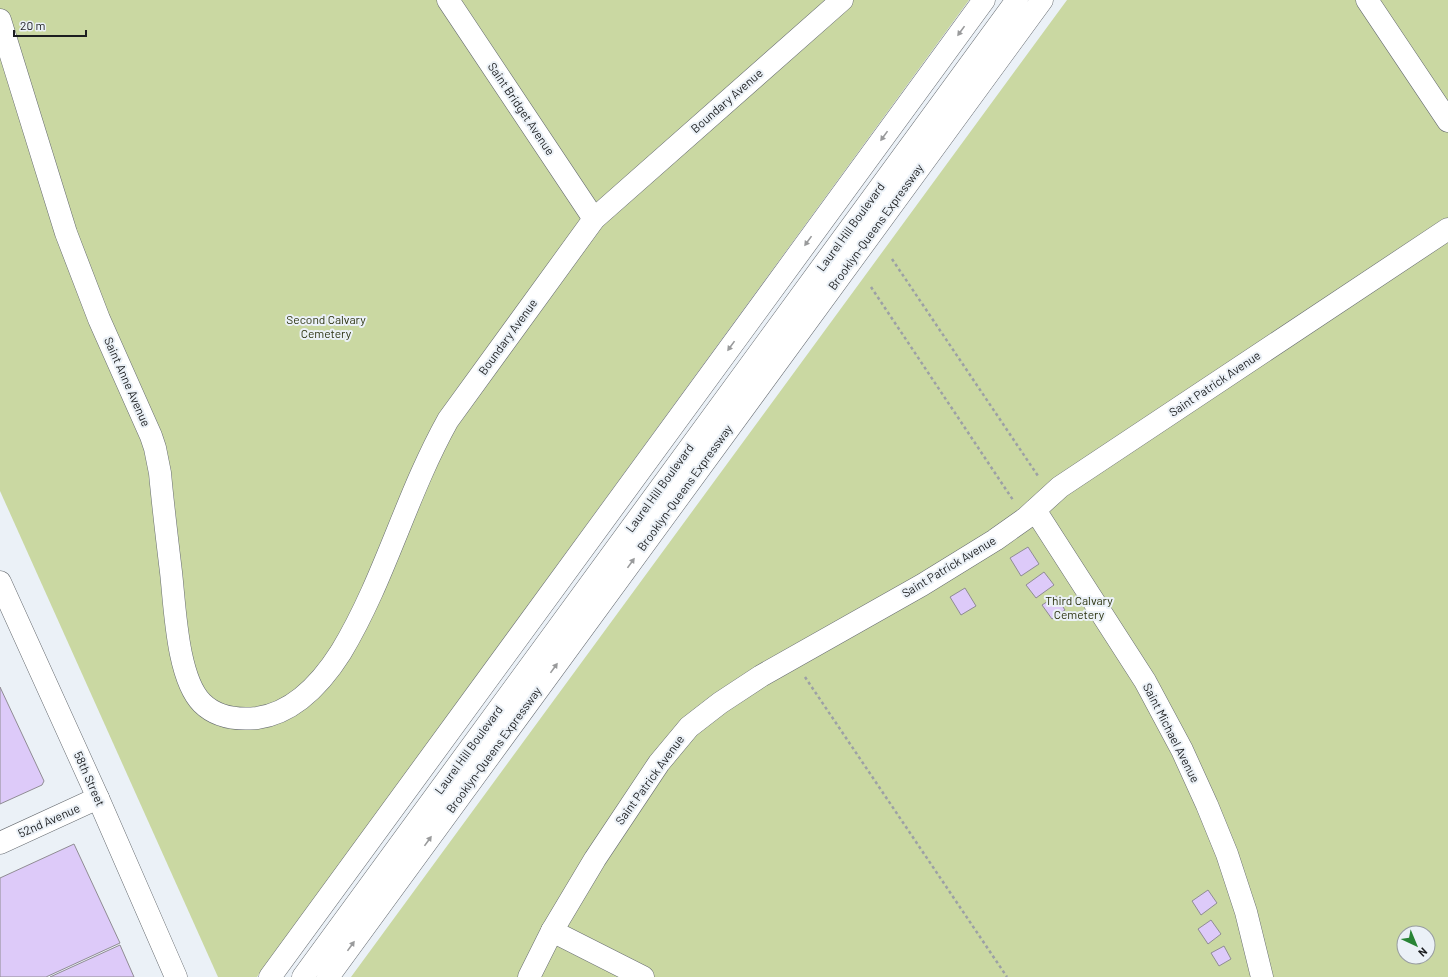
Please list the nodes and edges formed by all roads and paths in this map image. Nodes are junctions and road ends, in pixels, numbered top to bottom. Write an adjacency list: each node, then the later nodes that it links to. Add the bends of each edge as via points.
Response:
1 (448, 0): 9 (main road, Saint Bridget Avenue)
2 (842, 0): 9 (main road, Boundary Avenue)
3 (984, 0): 22 (main road, one-way to 22)
4 (1017, 0): 23 (main road, Laurel Hill Boulevard)
5 (1042, 0): 24 (main road, Brooklyn-Queens Expressway, one-way to 5)
6 (1367, 0): 8 (main road)
7 (0, 20): 17 (main road, Saint Anne Avenue, via 66,234 99,319 155,448 178,635 188,680 199,699 215,713 236,719)
8 (1448, 121)
9 (594, 219): 17 (main road, Boundary Avenue, via 448,420 432,448 362,612 340,654 313,688 295,703 272,714)
10 (1448, 229): 13 (main road, Saint Patrick Avenue)
11 (892, 259): 13 (path)
12 (871, 287): 14 (path)
13 (1051, 495): 14 (main road, Saint Patrick Avenue)
14 (1030, 514): 16 (main road, Saint Patrick Avenue, via 995,540 922,585); 28 (main road, Saint Michael Avenue, via 1144,681 1182,750 1227,854 1246,912)
15 (0, 582): 18 (main road, 58th Street)
16 (792, 657): 20 (main road, Saint Patrick Avenue, via 720,703 679,737 595,859); 27 (path)
17 (248, 719)
18 (98, 798): 19 (main road, 52nd Avenue); 21 (main road, 58th Street)
19 (0, 843)
20 (552, 932): 25 (main road, Saint Patrick Avenue); 26 (main road)
21 (176, 977)
22 (270, 977)
23 (303, 977)
24 (328, 977)
25 (529, 977)
26 (643, 977)
27 (1007, 977)
28 (1262, 977)

